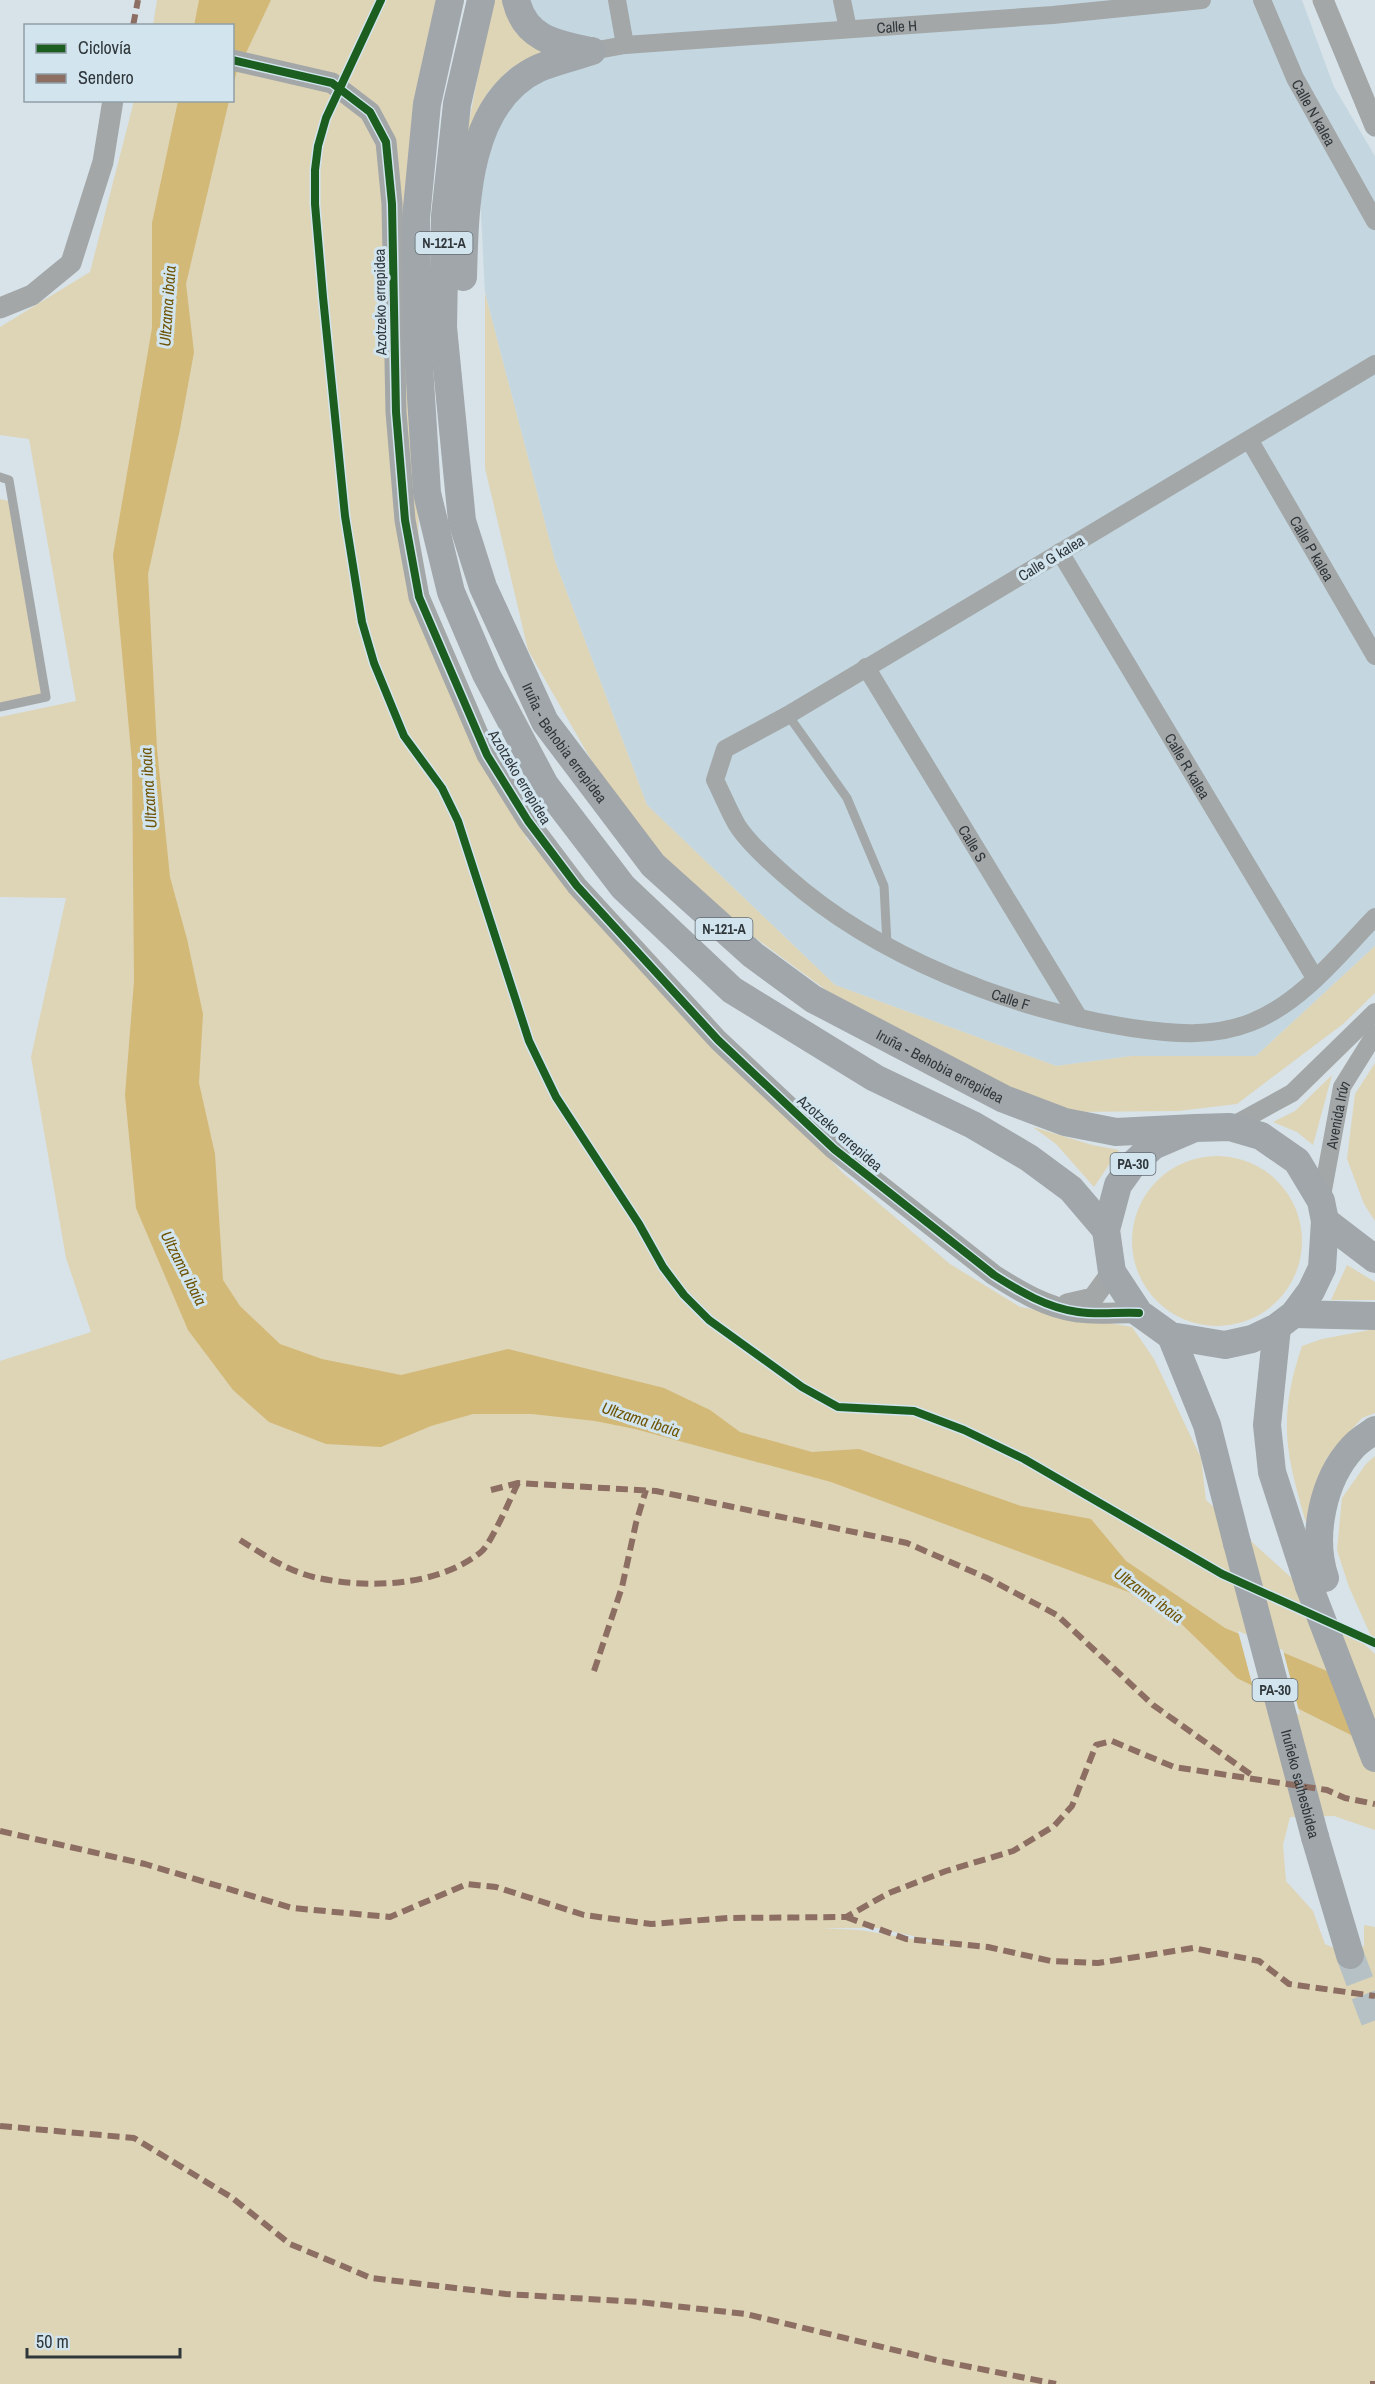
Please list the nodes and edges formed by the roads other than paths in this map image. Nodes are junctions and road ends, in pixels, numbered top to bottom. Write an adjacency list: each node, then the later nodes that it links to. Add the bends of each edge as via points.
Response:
1 (450, 0): 38 (highway, N-121-A, via 427,104 416,218 417,333 427,493 451,592 486,674 545,785 623,887 732,990 876,1078 973,1125 1029,1158 1071,1189)
2 (482, 0): 21 (highway, Iruña - Behobia errepidea / N-121-A, via 458,104 445,216 443,327)
3 (516, 0): 12 (highway, via 529,27 550,43)
4 (616, 0): 11 (street)
5 (842, 0): 10 (street)
6 (1202, 0): 9 (street, Calle H)
7 (1262, 0): 16 (street, Calle N kalea, via 1295,78)
8 (1323, 0): 15 (street)
9 (1052, 8): 10 (street, Calle H)
10 (848, 29): 11 (street, Calle H)
11 (624, 45): 12 (street, Calle H)
12 (592, 51): 21 (highway, via 538,69 507,92 484,123 472,171 465,235)
13 (234, 60): 41 (street, Azotzeko errepidea, via 332,83 370,112 386,142 392,204 396,412 405,520 419,597 487,755 516,802 585,895 718,1040 834,1149 994,1275)
14 (113, 102): 17 (street, via 103,162 71,263 32,295)
15 (1375, 126)
16 (1375, 221)
17 (0, 308)
18 (1375, 364): 19 (street, Calle G kalea)
19 (1250, 441): 22 (street, Calle G kalea); 23 (street, Calle P kalea)
20 (0, 477): 25 (lane, via 9,480 46,696)
21 (459, 489): 36 (highway, Iruña - Behobia errepidea / N-121-A, via 462,521 483,587 545,722 653,865 753,955 813,999 1004,1099 1065,1122 1116,1132)
22 (1060, 552): 24 (street, Calle G kalea); 30 (street, Calle R kalea)
23 (1375, 656)
24 (866, 667): 26 (street, Calle G kalea); 33 (street, Calle S)
25 (0, 707)
26 (788, 715): 27 (street, Calle G kalea); 29 (lane, via 847,798 884,886)
27 (725, 749): 29 (street, Calle F, via 715,780 738,826 786,877 833,914)
28 (1375, 917): 30 (street, Calle F)
29 (887, 944): 33 (street, Calle F, via 984,991)
30 (1315, 978): 33 (street, Calle F, via 1287,1005 1251,1023 1204,1035)
31 (1375, 1008): 34 (street, Avenida Irún)
32 (1375, 1012): 34 (street, Avenida Irún)
33 (1079, 1018)
34 (1368, 1030): 35 (street, Avenida Irún, via 1292,1093); 37 (street, Avenida Irún, via 1342,1088)
35 (1230, 1127): 36 (highway, PA-30); 37 (highway, PA-30, via 1261,1136 1297,1161)
36 (1195, 1128): 38 (highway, PA-30, via 1153,1146 1133,1164 1118,1185)
37 (1323, 1211): 39 (highway, PA-30); 44 (highway, via 1322,1268 1311,1291)
38 (1106, 1230): 40 (highway, PA-30)
39 (1375, 1259)
40 (1112, 1272): 41 (street, via 1093,1298); 42 (highway, PA-30)
41 (1055, 1307): 42 (street, Azotzeko errepidea, via 1079,1312)
42 (1138, 1313): 45 (highway, PA-30)
43 (1375, 1316): 44 (highway, PA-30)
44 (1285, 1321): 45 (highway, PA-30, via 1252,1339 1225,1345); 47 (highway, via 1267,1425 1272,1472)
45 (1171, 1336): 50 (highway, Iruñeko saihesbidea / PA-30, bridge, via 1207,1425 1315,1837)
46 (1375, 1430): 47 (highway, via 1353,1446 1329,1485 1323,1505)
47 (1317, 1582): 48 (highway); 49 (highway, bridge)
48 (1375, 1716)
49 (1375, 1758)
50 (1350, 1955)

